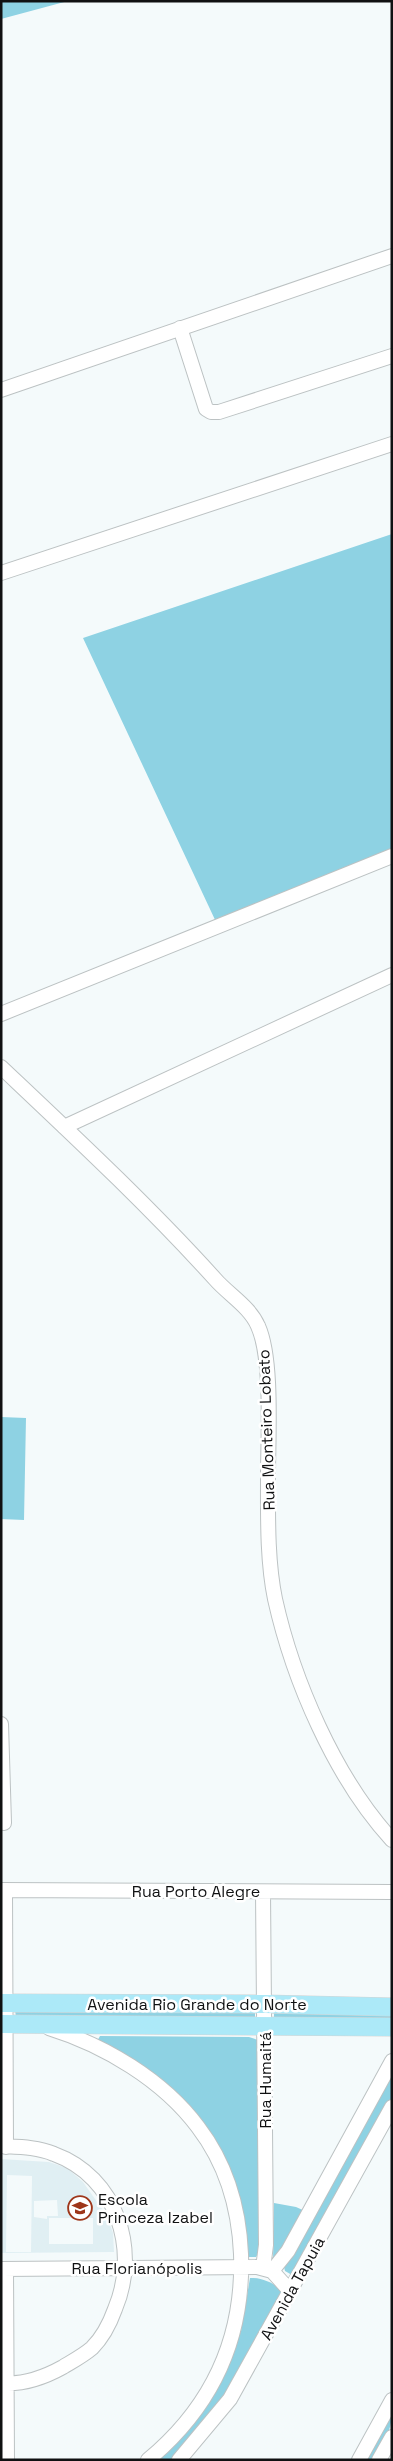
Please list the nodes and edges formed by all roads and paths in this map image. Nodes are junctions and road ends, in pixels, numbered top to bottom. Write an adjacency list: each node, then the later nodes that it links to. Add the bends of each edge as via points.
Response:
1 (392, 256): 2 (street)
2 (180, 328): 3 (street, via 206,409 211,412 220,412); 4 (street)
3 (392, 356)
4 (1, 390)
5 (392, 444): 6 (street)
6 (1, 573)
7 (392, 856): 9 (street)
8 (392, 975): 11 (street)
9 (1, 1014)
10 (1, 1067): 11 (street, Rua Monteiro Lobato)
11 (64, 1126): 15 (street, Rua Monteiro Lobato, via 244,1307 259,1327 266,1358 268,1498 275,1598 291,1658 317,1723 358,1795)
12 (1, 1724): 13 (street)
13 (2, 1778): 14 (street)
14 (4, 1823)
15 (392, 1840)
16 (3, 1890): 17 (street, Rua Porto Alegre); 19 (street)
17 (263, 1892): 18 (street, Rua Porto Alegre); 20 (street, Rua Humaitá)
18 (392, 1892)
19 (4, 2003): 20 (main road, Avenida Rio Grande do Norte); 22 (street)
20 (265, 2004): 21 (main road, Avenida Rio Grande do Norte); 24 (street, Rua Humaitá)
21 (392, 2007)
22 (4, 2024): 23 (main road, Avenida Rio Grande do Norte); 28 (street)
23 (38, 2025): 24 (main road, Avenida Rio Grande do Norte); 29 (street, via 91,2044 135,2070 183,2109 221,2164 235,2199)
24 (265, 2027): 25 (main road, Avenida Rio Grande do Norte); 32 (street, Rua Humaitá)
25 (392, 2027)
26 (392, 2062): 32 (street, Avenida Tapuia, via 288,2251)
27 (392, 2106): 33 (street, Avenida Tapuia)
28 (4, 2146): 30 (street, via 34,2148 55,2154 84,2171 107,2196 117,2213 124,2238)
29 (241, 2267): 30 (street, Rua Florianópolis); 32 (street, Rua Florianópolis); 39 (street, via 242,2286 235,2326 220,2370 186,2424)
30 (126, 2268): 31 (street, Rua Florianópolis); 34 (street, via 125,2281 113,2315 92,2348 41,2378)
31 (4, 2269): 34 (street)
32 (268, 2270): 33 (street)
33 (290, 2291): 40 (street, Avenida Tapuia, via 230,2399)
34 (3, 2383): 38 (street)
35 (392, 2400): 36 (street)
36 (374, 2435): 37 (street); 41 (street)
37 (390, 2440): 42 (street)
38 (7, 2460)
39 (148, 2460)
40 (179, 2460)
41 (359, 2460)
42 (379, 2460)

